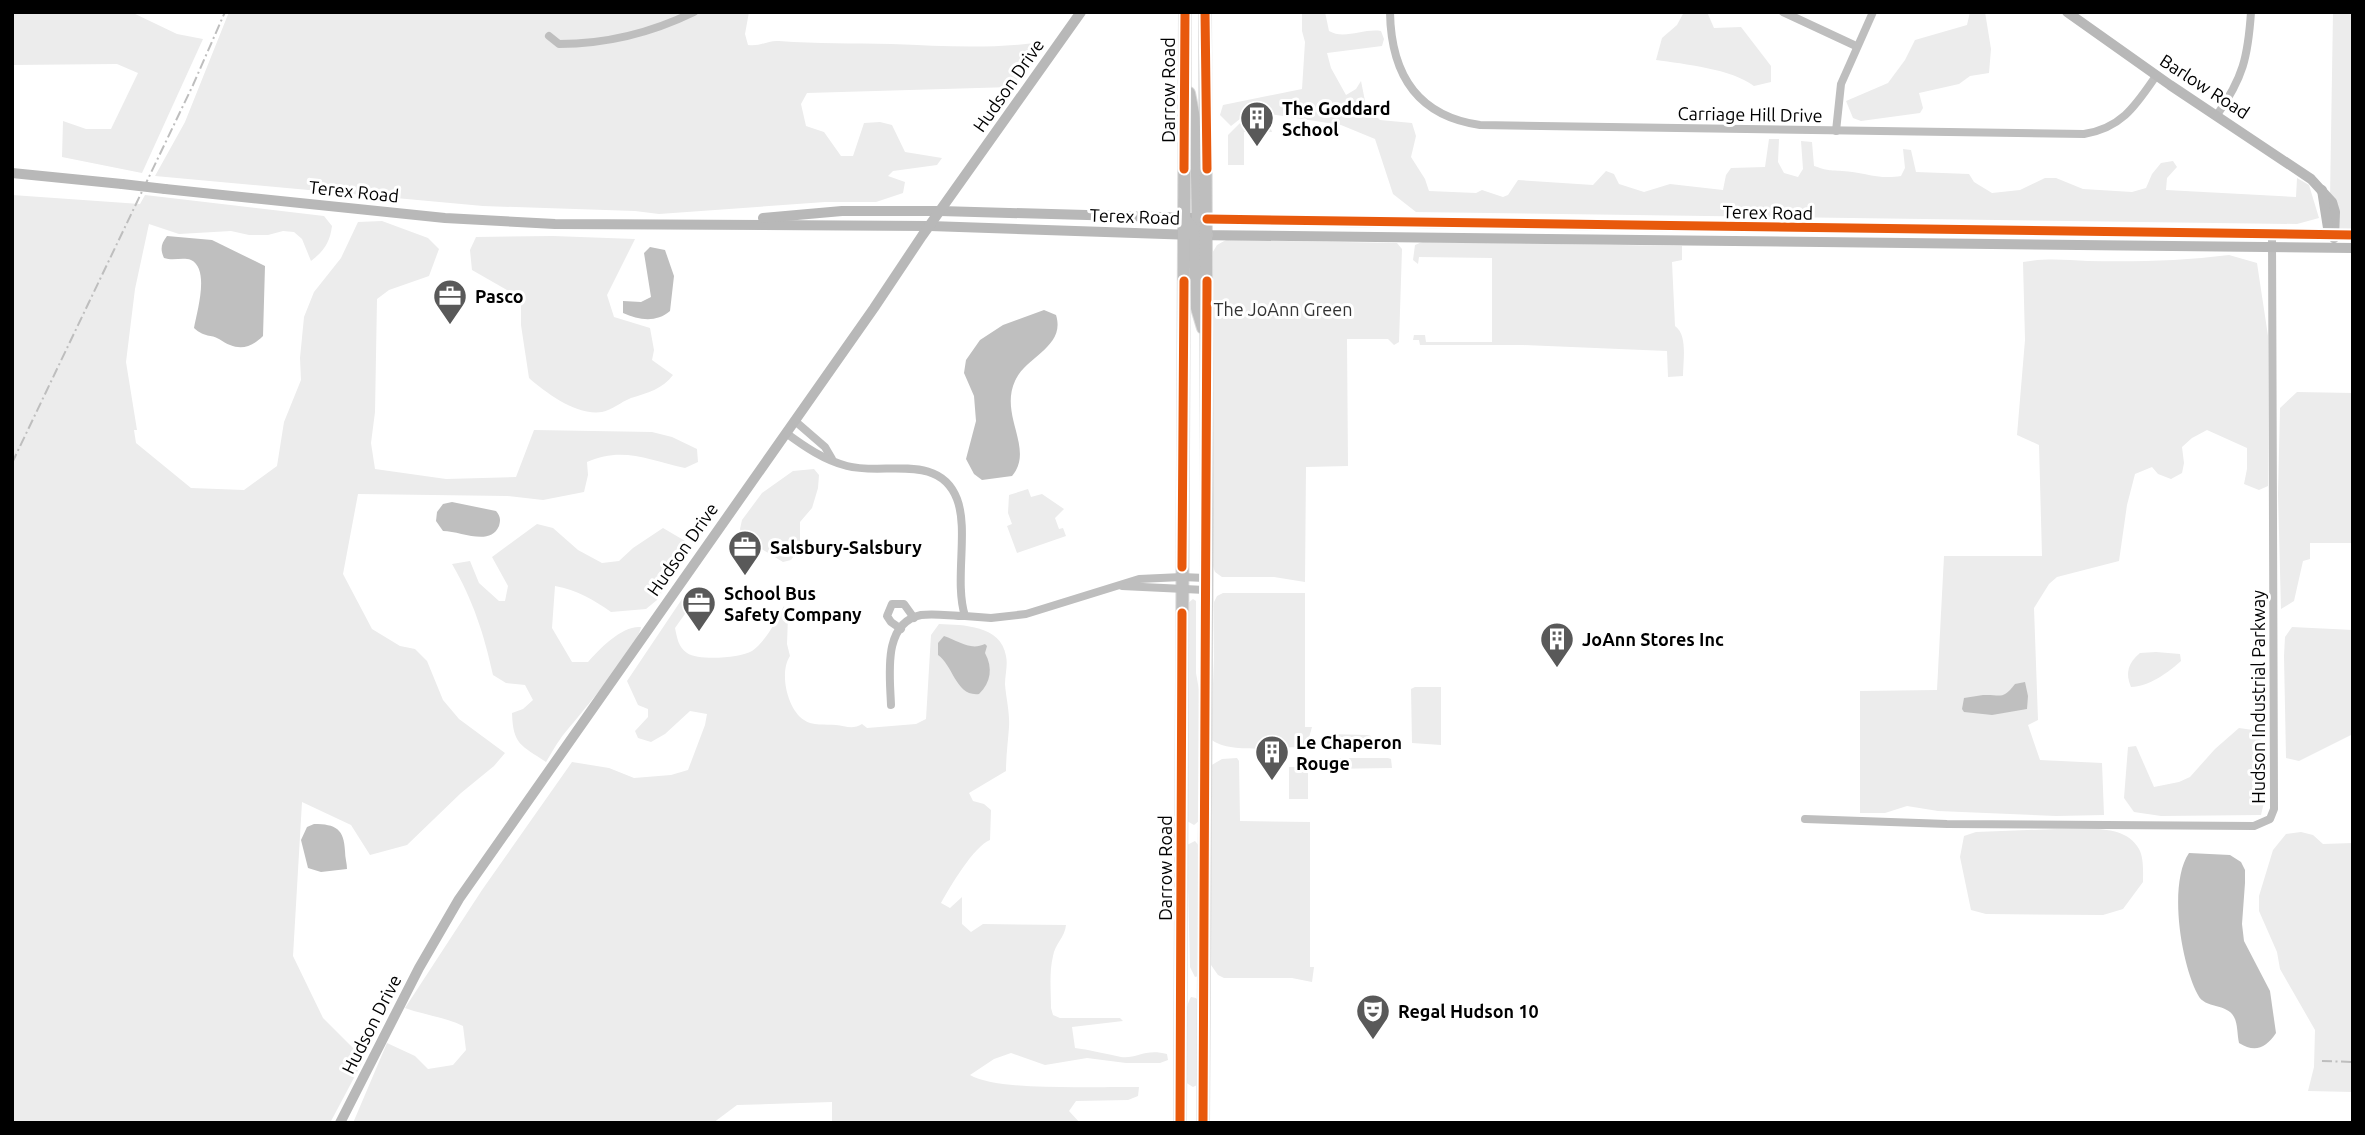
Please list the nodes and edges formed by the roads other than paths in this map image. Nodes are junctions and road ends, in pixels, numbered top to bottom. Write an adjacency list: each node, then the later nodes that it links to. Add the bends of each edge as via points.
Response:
1 (694, 12): 10 (street, via 659,28 608,41 559,44)
2 (1081, 12): 19 (main road, Hudson Drive)
3 (1185, 12): 13 (main road, Darrow Road)
4 (1205, 12): 15 (main road, Darrow Road)
5 (1390, 12): 17 (street, Carriage Hill Drive, via 1393,50 1408,84 1426,104 1458,121 1500,126)
6 (1783, 12): 11 (street)
7 (1873, 12): 11 (street)
8 (2067, 12): 12 (main road, Barlow Road)
9 (2251, 12): 16 (street, via 2242,74)
10 (549, 36)
11 (1856, 46): 17 (street, via 1841,84)
12 (2156, 76): 16 (main road, Barlow Road); 17 (street, Carriage Hill Drive, via 2128,113 2112,126 2090,133)
13 (1184, 79): 14 (main road); 20 (main road, Darrow Road)
14 (1191, 100): 15 (main road); 21 (main road)
15 (1207, 100): 21 (main road, Darrow Road)
16 (2217, 115): 28 (main road, Barlow Road, via 2322,190 2332,202)
17 (1836, 131)
18 (12, 173): 23 (main road, Terex Road, bridge, via 445,218)
19 (940, 211): 20 (main road, Terex Road); 23 (main road, Terex Road, via 842,211); 24 (main road, Hudson Drive)
20 (1183, 218): 21 (main road, Terex Road); 29 (main road, Darrow Road)
21 (1203, 219): 22 (main road, Terex Road); 29 (main road, Darrow Road)
22 (1405, 223): 25 (main road, Terex Road); 31 (main road)
23 (694, 225): 24 (main road, Terex Road)
24 (930, 226): 29 (main road, Terex Road); 37 (main road, Hudson Drive)
25 (1686, 226): 26 (main road, Terex Road); 32 (main road)
26 (1819, 228): 27 (main road, Terex Road); 33 (main road)
27 (2272, 234): 28 (main road, Terex Road); 36 (street, Hudson Industrial Parkway)
28 (2332, 234): 30 (main road); 34 (main road, Barlow Road)
29 (1195, 235): 31 (main road, Terex Road); 40 (main road, Darrow Road); 41 (main road, Darrow Road, via 1207,345)
30 (2353, 235)
31 (1405, 238): 32 (main road, Terex Road)
32 (1686, 241): 33 (main road, Terex Road)
33 (1819, 243): 36 (main road, Terex Road)
34 (2332, 248): 35 (main road); 36 (main road, Terex Road)
35 (2353, 248)
36 (2273, 249): 47 (street, Hudson Industrial Parkway, via 2274,809 2270,819 2254,826)
37 (795, 421): 38 (main road, Hudson Drive); 39 (street)
38 (786, 433): 39 (street); 54 (main road, Hudson Drive, via 459,899)
39 (832, 459): 43 (street, via 858,468 918,468 936,474 950,486 959,509)
40 (1182, 583): 41 (street); 41 (street); 42 (street); 42 (street, via 1139,579); 48 (main road, Darrow Road)
41 (1205, 584): 49 (main road, Darrow Road)
42 (1119, 586): 43 (street, via 1026,614)
43 (965, 616): 44 (street)
44 (914, 618): 45 (street); 45 (street, via 904,604 892,604 887,616)
45 (901, 629): 46 (street, via 890,651)
46 (891, 705)
47 (1805, 819)
48 (1181, 832): 49 (main road); 51 (main road, Darrow Road)
49 (1204, 832): 50 (main road, Darrow Road)
50 (1204, 986): 51 (main road); 53 (main road, Darrow Road)
51 (1180, 987): 52 (main road, Darrow Road)
52 (1180, 1089): 53 (main road); 55 (main road, Darrow Road)
53 (1203, 1089): 56 (main road, Darrow Road)
54 (341, 1123)
55 (1180, 1123)
56 (1203, 1123)

